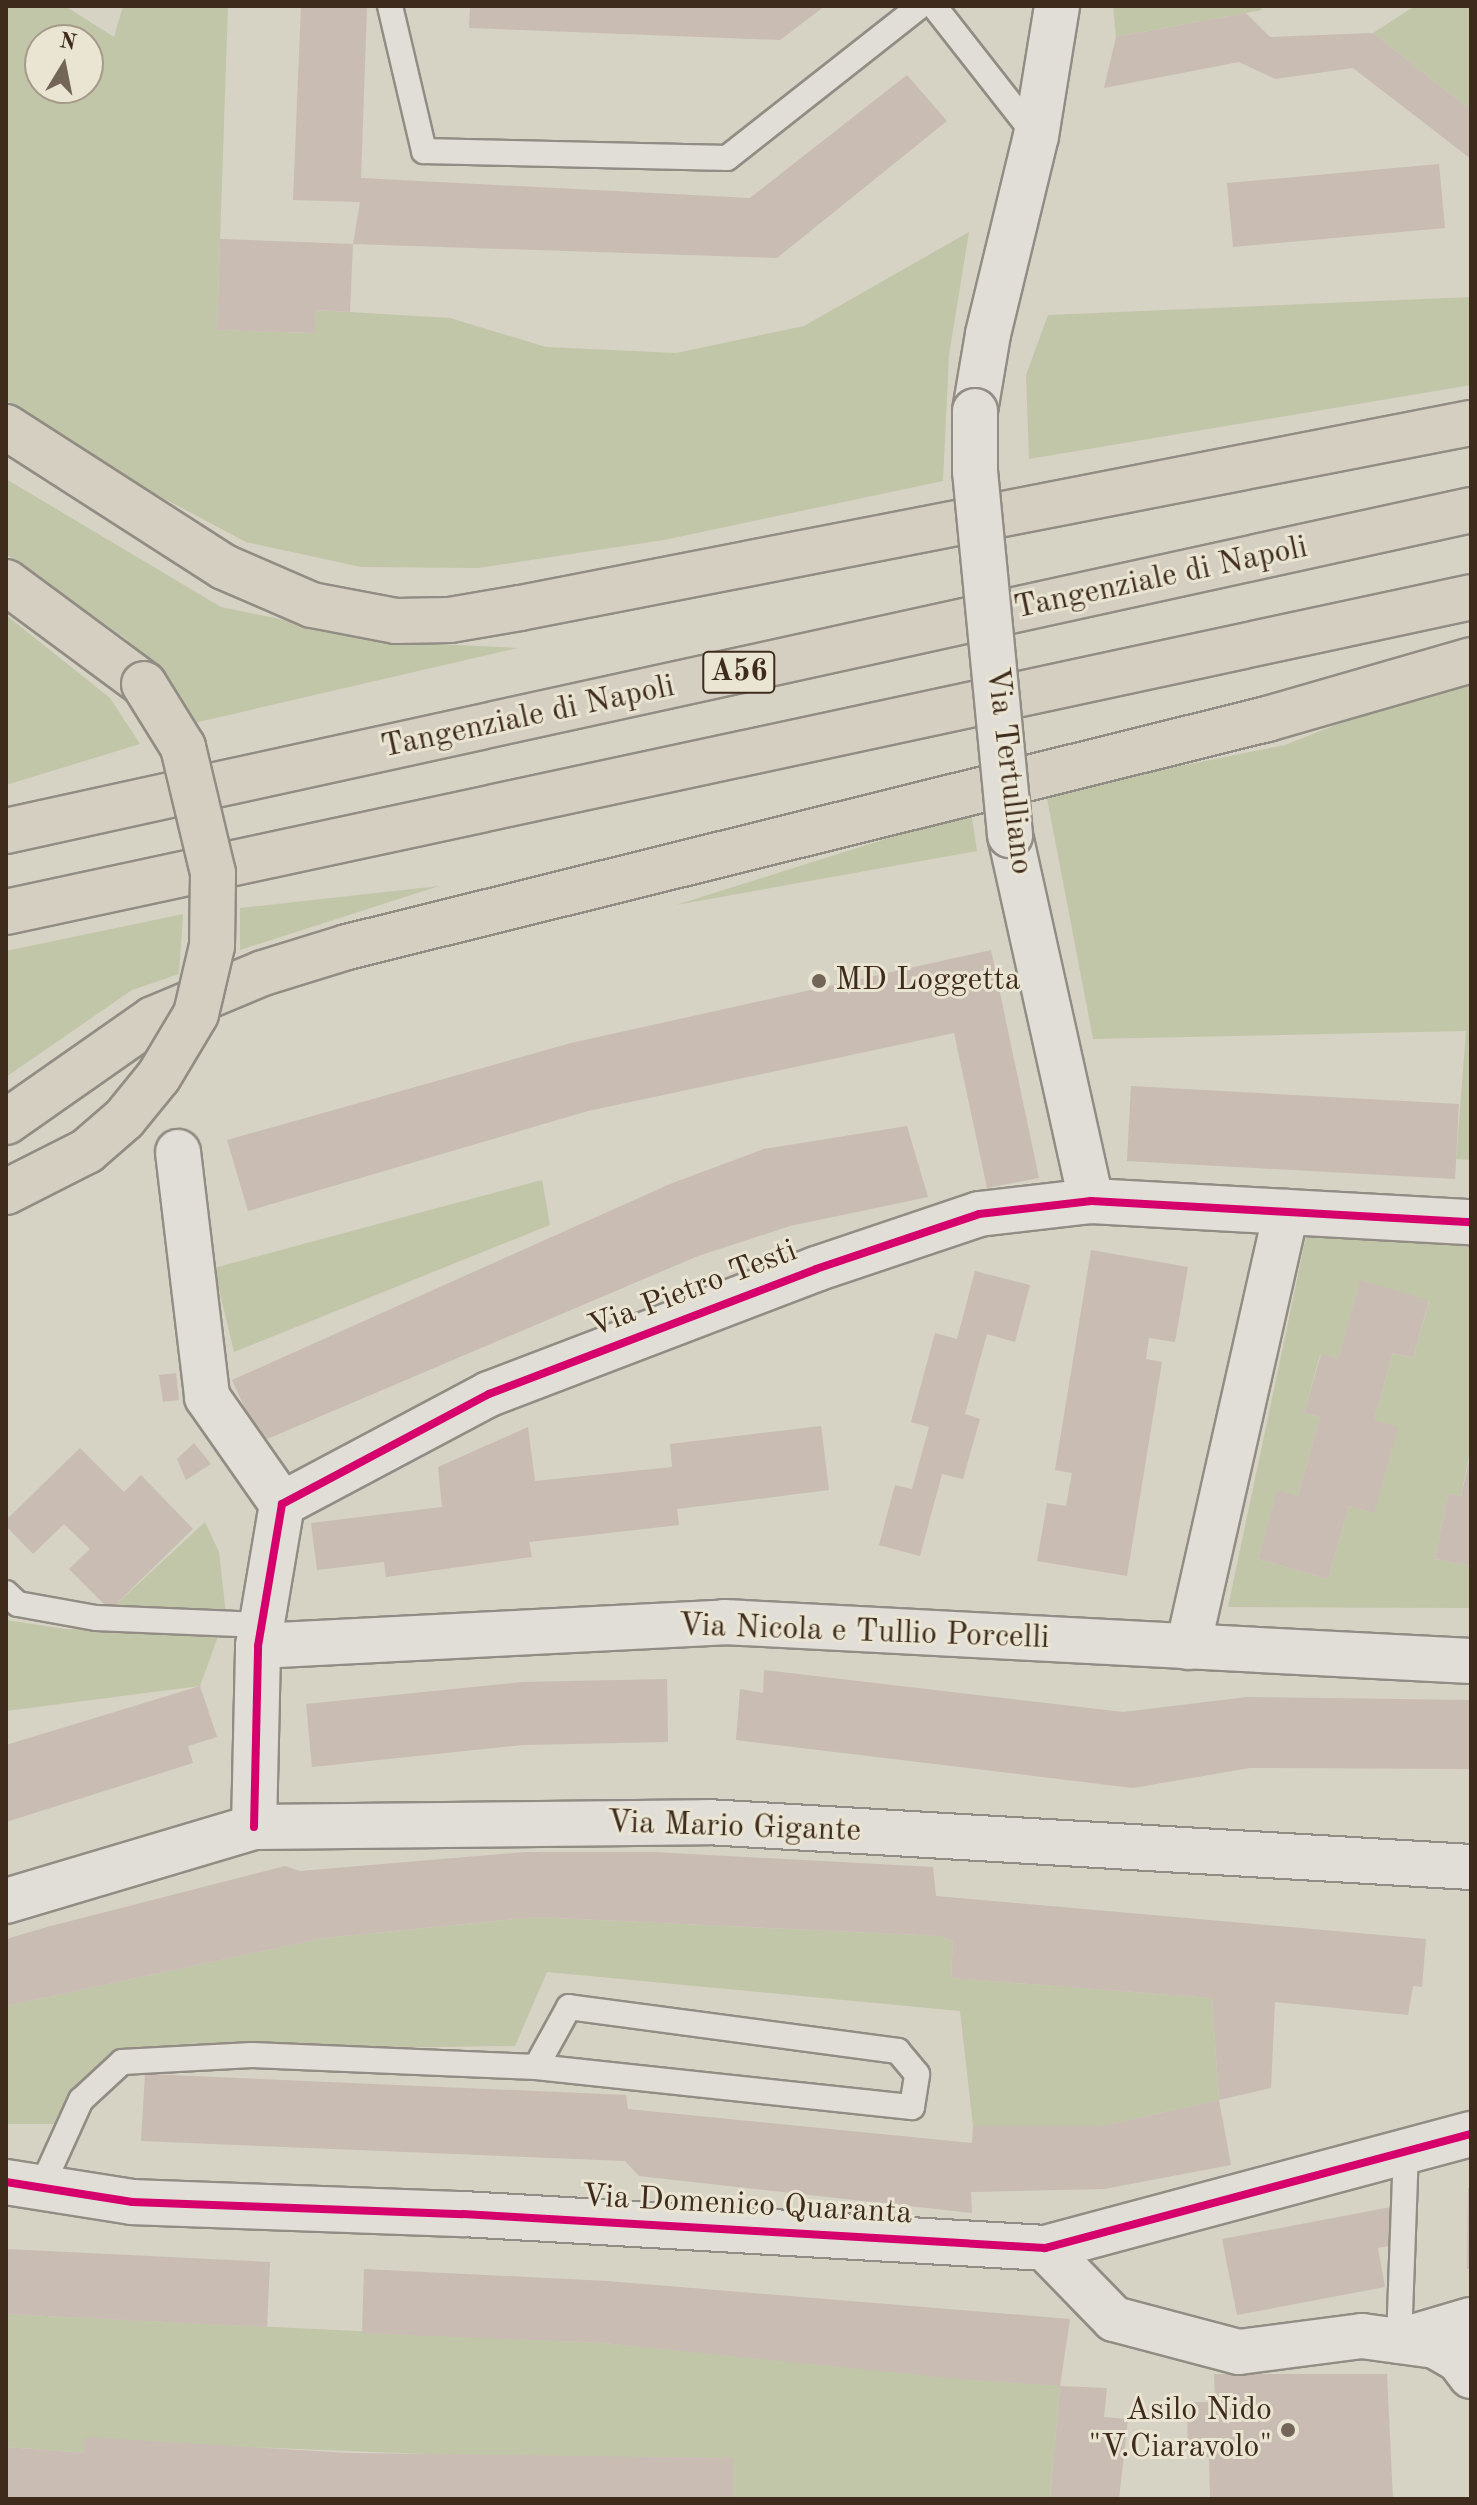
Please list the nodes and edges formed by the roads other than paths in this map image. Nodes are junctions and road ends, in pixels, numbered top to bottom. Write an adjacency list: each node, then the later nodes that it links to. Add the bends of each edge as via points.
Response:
1 (390, 6): 2 (lane, via 424,151 727,158)
2 (920, 6)
3 (934, 6): 5 (lane)
4 (1057, 6): 5 (street, Via Tertulliano)
5 (1036, 136): 17 (street, Via Tertulliano, bridge, via 988,334 975,411 975,471 1010,835)
6 (1471, 423): 7 (highway, via 506,611 396,621 339,612 247,578)
7 (6, 427)
8 (1471, 510): 12 (highway, Tangenziale di Napoli / A56)
9 (6, 582): 16 (highway, bridge, via 144,684 183,747 213,873 212,946 196,1014 159,1076 124,1119 87,1151)
10 (1471, 597): 13 (highway)
11 (1471, 660): 14 (highway, via 1267,719 347,947 263,973 153,1019)
12 (6, 831)
13 (6, 912)
14 (6, 1122)
15 (178, 1152): 20 (street, via 207,1397)
16 (6, 1192)
17 (1091, 1201): 18 (street, Via Pietro Testi); 20 (street, Via Pietro Testi, via 979,1214 816,1269 489,1394)
18 (1286, 1212): 19 (street, Via Pietro Testi); 23 (street)
19 (1471, 1222)
20 (282, 1504): 22 (street)
21 (6, 1593): 22 (lane, via 18,1604 96,1618)
22 (259, 1635): 23 (street, Via Nicola e Tullio Porcelli, via 724,1622); 25 (street)
23 (1188, 1647): 24 (street, Via Nicola e Tullio Porcelli)
24 (1471, 1661)
25 (254, 1827): 26 (street, Via Mario Gigante, via 707,1822); 27 (street, Via Mario Gigante)
26 (1471, 1867)
27 (6, 1901)
28 (536, 2067): 28 (lane, via 569,2007 898,2051 917,2074 912,2107); 31 (lane, via 252,2055 122,2062 81,2100)
29 (1471, 2134): 30 (street, Via Domenico Quaranta)
30 (1406, 2151): 32 (street, Via Domenico Quaranta); 34 (lane)
31 (24, 2185): 32 (street, Via Domenico Quaranta, via 132,2202 479,2215)
32 (1045, 2248): 34 (street, via 1114,2319 1239,2352 1362,2336)
33 (1471, 2320): 34 (street)
34 (1399, 2341): 35 (street, via 1435,2346 1459,2360)
35 (1471, 2376)

